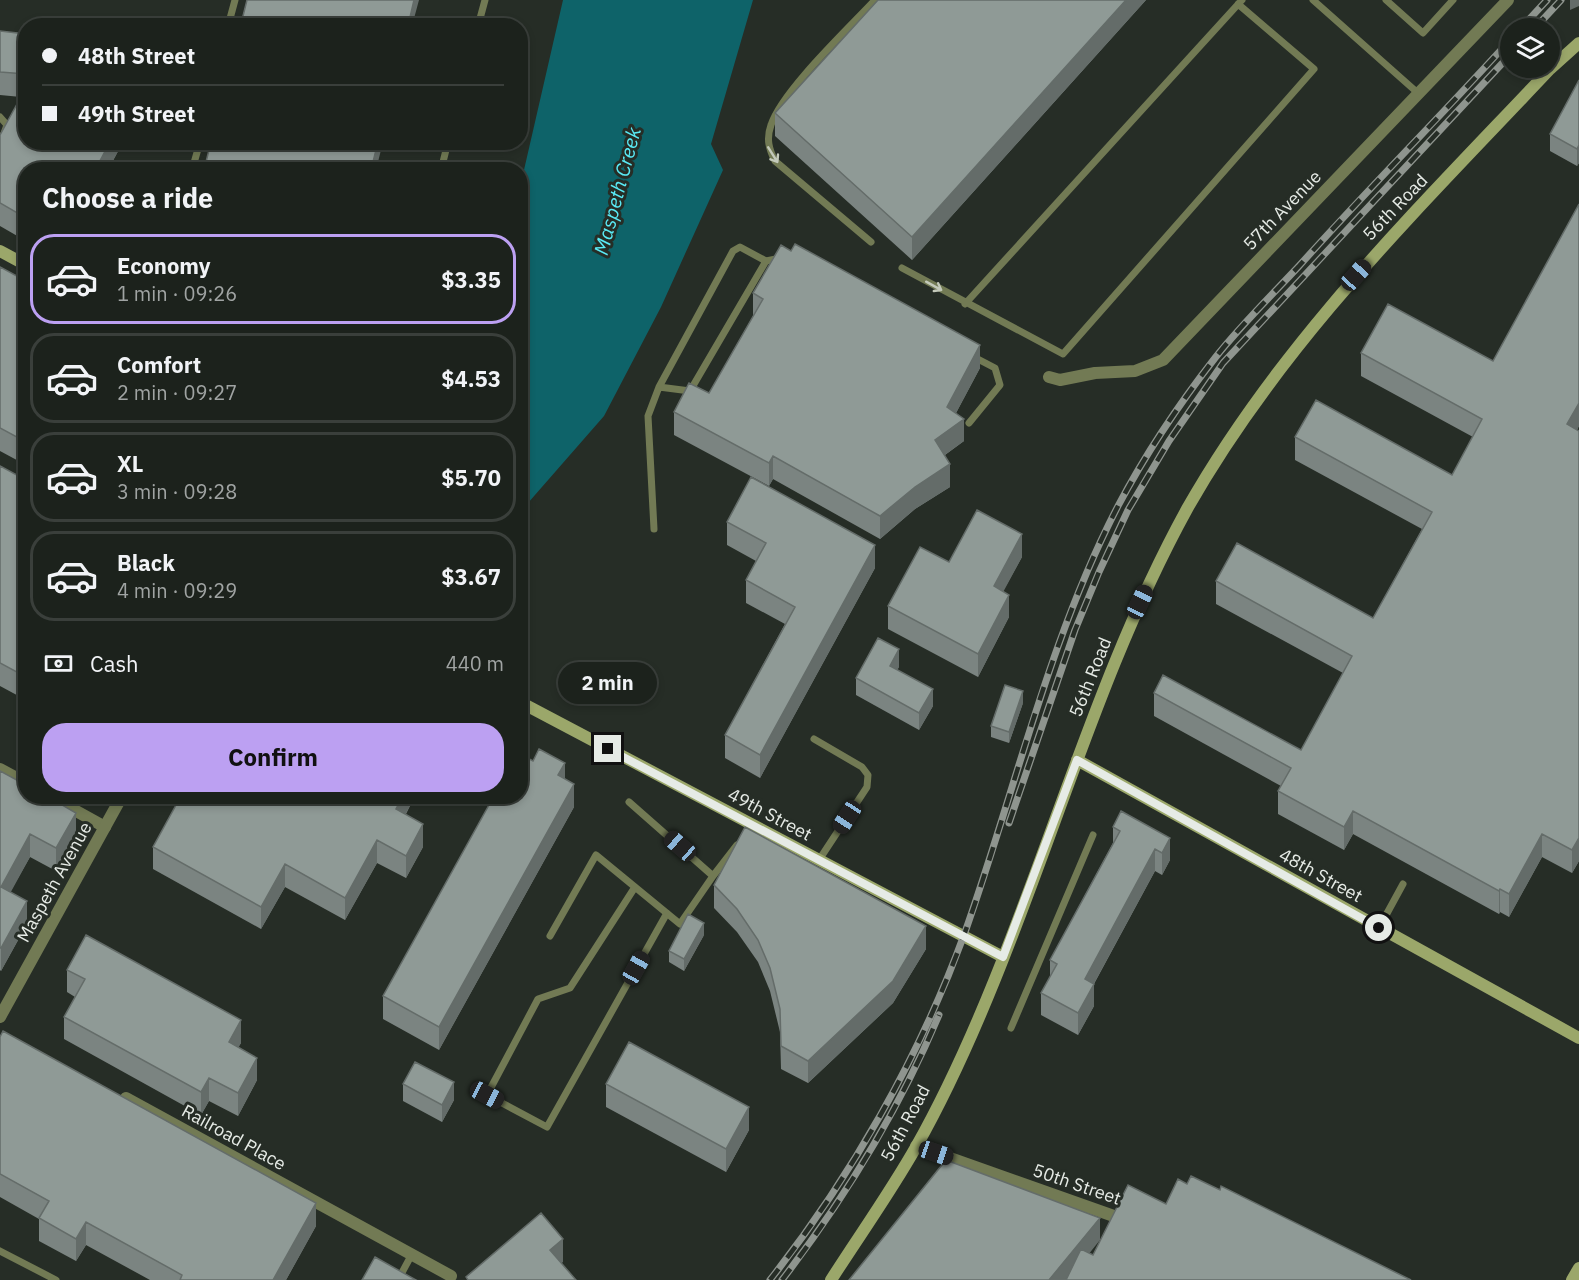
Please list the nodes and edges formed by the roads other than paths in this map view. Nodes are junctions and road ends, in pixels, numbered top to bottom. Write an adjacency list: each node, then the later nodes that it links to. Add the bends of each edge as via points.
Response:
1 (235, 0): 9 (lane)
2 (485, 0): 10 (lane)
3 (875, 0): 15 (lane, one-way to 15, via 783,102 770,126 768,148 775,161)
4 (1313, 0): 12 (lane)
5 (1386, 0): 6 (lane, via 1423,33)
6 (1453, 0)
7 (1508, 0): 12 (street, 57th Avenue)
8 (1240, 2): 21 (lane); 21 (lane, via 1314,69 1063,354)
9 (230, 18)
10 (480, 18)
11 (1579, 43): 29 (main road, 56th Road, via 1366,264 1299,342 1253,405 1210,471 1155,572 1131,622)
12 (1419, 94): 23 (street, 57th Avenue, via 1163,360 1135,371 1060,380)
13 (0, 117): 14 (lane, via 7,125)
14 (0, 144)
15 (871, 242)
16 (0, 251): 18 (main road)
17 (792, 256): 19 (lane)
18 (18, 261)
19 (766, 261): 24 (lane, via 690,391); 24 (lane, via 740,247 733,251)
20 (902, 268): 21 (lane, one-way to 21)
21 (965, 304)
22 (964, 351): 25 (lane, via 995,368 1000,385)
23 (1049, 376)
24 (659, 387): 26 (lane, via 648,416)
25 (969, 423)
26 (654, 529)
27 (528, 707): 36 (main road, 49th Street)
28 (814, 739): 38 (lane, via 862,767 868,775 867,787)
29 (1077, 760): 43 (main road, 48th Street); 45 (main road, 56th Road)
30 (0, 769): 31 (street)
31 (18, 779)
32 (629, 802): 39 (lane)
33 (63, 804): 35 (street)
34 (118, 804): 35 (street, Maspeth Avenue)
35 (105, 827): 46 (street, Maspeth Avenue)
36 (749, 831): 38 (main road, 49th Street); 39 (lane)
37 (1093, 835): 47 (lane)
38 (819, 860): 45 (main road, 49th Street)
39 (713, 876): 42 (lane, via 680,924)
40 (1402, 884): 43 (lane)
41 (635, 887): 42 (lane); 42 (lane, via 570,988 538,999 487,1095 547,1127); 44 (lane, via 596,855)
42 (667, 914)
43 (1379, 928): 48 (main road, 48th Street)
44 (550, 936)
45 (1003, 957): 50 (main road, 56th Road)
46 (0, 1017)
47 (1011, 1028)
48 (1579, 1038)
49 (112, 1091): 53 (street, Railroad Place)
50 (916, 1146): 51 (street, 50th Street); 58 (main road, 56th Road)
51 (1135, 1224)
52 (0, 1251): 56 (lane)
53 (412, 1254): 55 (street, Railroad Place); 57 (lane)
54 (1579, 1268): 59 (main road)
55 (451, 1276)
56 (56, 1280)
57 (398, 1280)
58 (831, 1280)
59 (1572, 1280)

